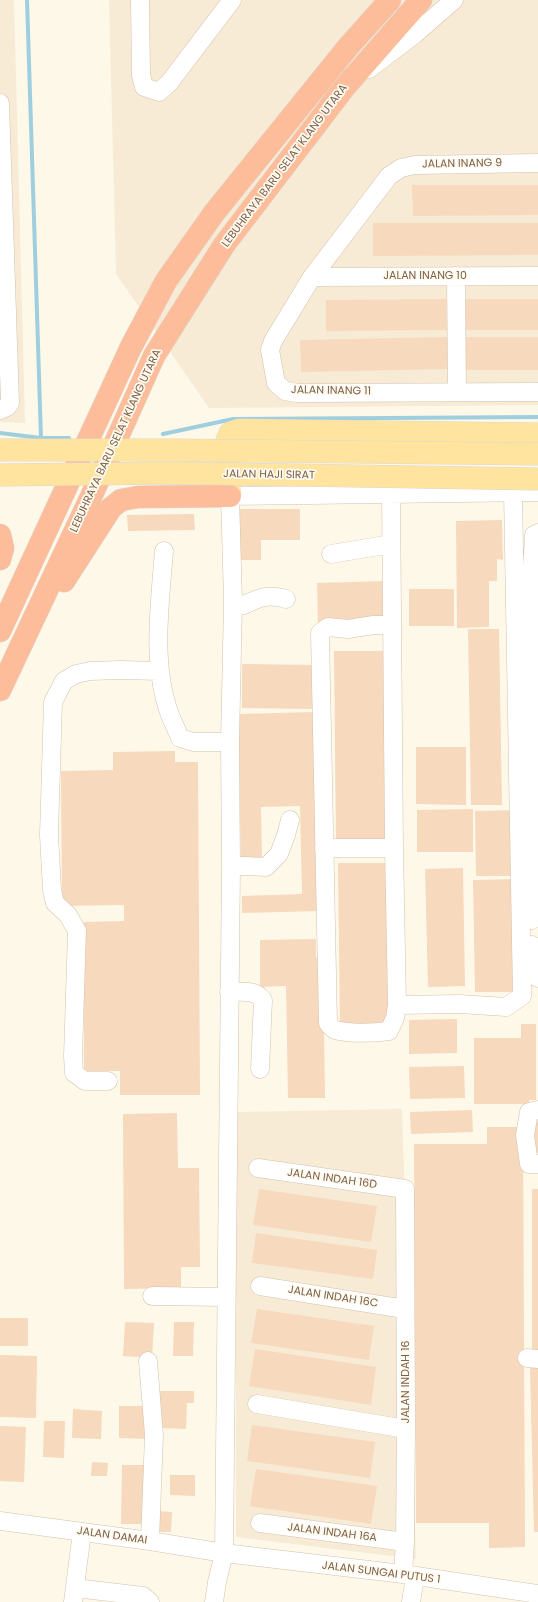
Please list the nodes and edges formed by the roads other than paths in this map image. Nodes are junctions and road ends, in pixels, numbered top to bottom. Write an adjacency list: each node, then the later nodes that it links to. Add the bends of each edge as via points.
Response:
1 (140, 0): 2 (street, via 141,75 144,87 160,92)
2 (232, 0)
3 (390, 0): 35 (highway, LEBUHRAYA BARU SELAT KLANG UTARA, via 348,47 214,213 166,281 131,347)
4 (421, 0): 6 (highway, LEBUHRAYA BARU SELAT KLANG UTARA)
5 (454, 0): 6 (street, via 415,34)
6 (344, 88): 36 (highway, LEBUHRAYA BARU SELAT KLANG UTARA, via 224,245 154,356 90,499)
7 (0, 103): 8 (street)
8 (1, 141): 16 (street, via 10,403)
9 (538, 163): 10 (street, JALAN INANG 9, via 415,165 401,168)
10 (389, 176): 13 (street, JALAN INANG 11)
11 (456, 276): 12 (street, JALAN INANG 10); 13 (street, JALAN INANG 10); 14 (street)
12 (538, 276)
13 (312, 277): 14 (street, JALAN INANG 11, via 270,350 276,383 285,391)
14 (458, 392): 15 (street, JALAN INANG 11)
15 (538, 392)
16 (0, 410)
17 (538, 434): 25 (main road, via 239,430 230,433 227,440)
18 (0, 450): 19 (main road, bridge)
19 (538, 454)
20 (0, 475): 21 (main road, JALAN HAJI SIRAT, bridge, via 171,473)
21 (538, 479)
22 (513, 492): 23 (street); 24 (street); 47 (street, via 522,996 506,1007 460,1004)
23 (538, 492)
24 (391, 493): 25 (street); 28 (street)
25 (230, 496): 33 (street); 36 (highway, via 138,497 121,500 111,508)
26 (538, 533): 45 (street, via 534,535 532,571 532,954)
27 (0, 535): 31 (highway, via 3,548)
28 (391, 544): 30 (street); 34 (street)
29 (164, 551): 37 (street, via 158,643)
30 (331, 554)
31 (0, 559)
32 (286, 599): 33 (street, via 275,596 259,598 244,605)
33 (233, 602): 40 (street)
34 (392, 625): 42 (street, via 348,629 328,627 320,632); 43 (street)
35 (1, 628)
36 (18, 649): 38 (highway, LEBUHRAYA BARU SELAT KLANG UTARA); 39 (highway)
37 (160, 671): 40 (street, via 170,714 180,738 193,742); 49 (street, via 90,671 76,674 64,681 53,702 50,835 52,890 55,903 68,915 77,931 74,1073 85,1081)
38 (0, 690)
39 (0, 706)
40 (230, 742): 44 (street)
41 (290, 820): 44 (street, via 279,854 266,867)
42 (324, 848): 43 (street); 47 (street, via 328,1024 334,1030 389,1031)
43 (394, 848): 47 (street)
44 (231, 868): 46 (street)
45 (538, 978)
46 (229, 992): 48 (street, via 251,992 259,994 263,1000); 56 (street)
47 (397, 1005)
48 (260, 1068)
49 (108, 1081)
50 (538, 1110): 51 (street, via 529,1112 527,1121 526,1135)
51 (534, 1164)
52 (258, 1168): 53 (street, JALAN INDAH 16D)
53 (405, 1189): 57 (street, JALAN INDAH 16)
54 (260, 1286): 57 (street, JALAN INDAH 16C)
55 (152, 1296): 56 (street)
56 (226, 1297): 66 (street)
57 (405, 1309): 60 (street, JALAN INDAH 16)
58 (148, 1361): 64 (street, via 154,1435)
59 (257, 1404): 60 (street)
60 (406, 1428): 65 (street, JALAN INDAH 16)
61 (0, 1520): 63 (street, JALAN DAMAI)
62 (260, 1523): 65 (street, JALAN INDAH 16A)
63 (82, 1532): 64 (street, JALAN DAMAI); 68 (street)
64 (150, 1541): 66 (street, JALAN DAMAI)
65 (405, 1542): 67 (street, JALAN INDAH 16)
66 (224, 1553): 67 (street, JALAN SUNGAI PUTUS 1); 71 (street)
67 (409, 1576): 69 (street, JALAN SUNGAI PUTUS 1); 72 (street, JALAN INDAH 16)
68 (74, 1595): 70 (street, via 143,1596)
69 (528, 1596)
70 (150, 1602)
71 (214, 1602)
72 (411, 1602)

